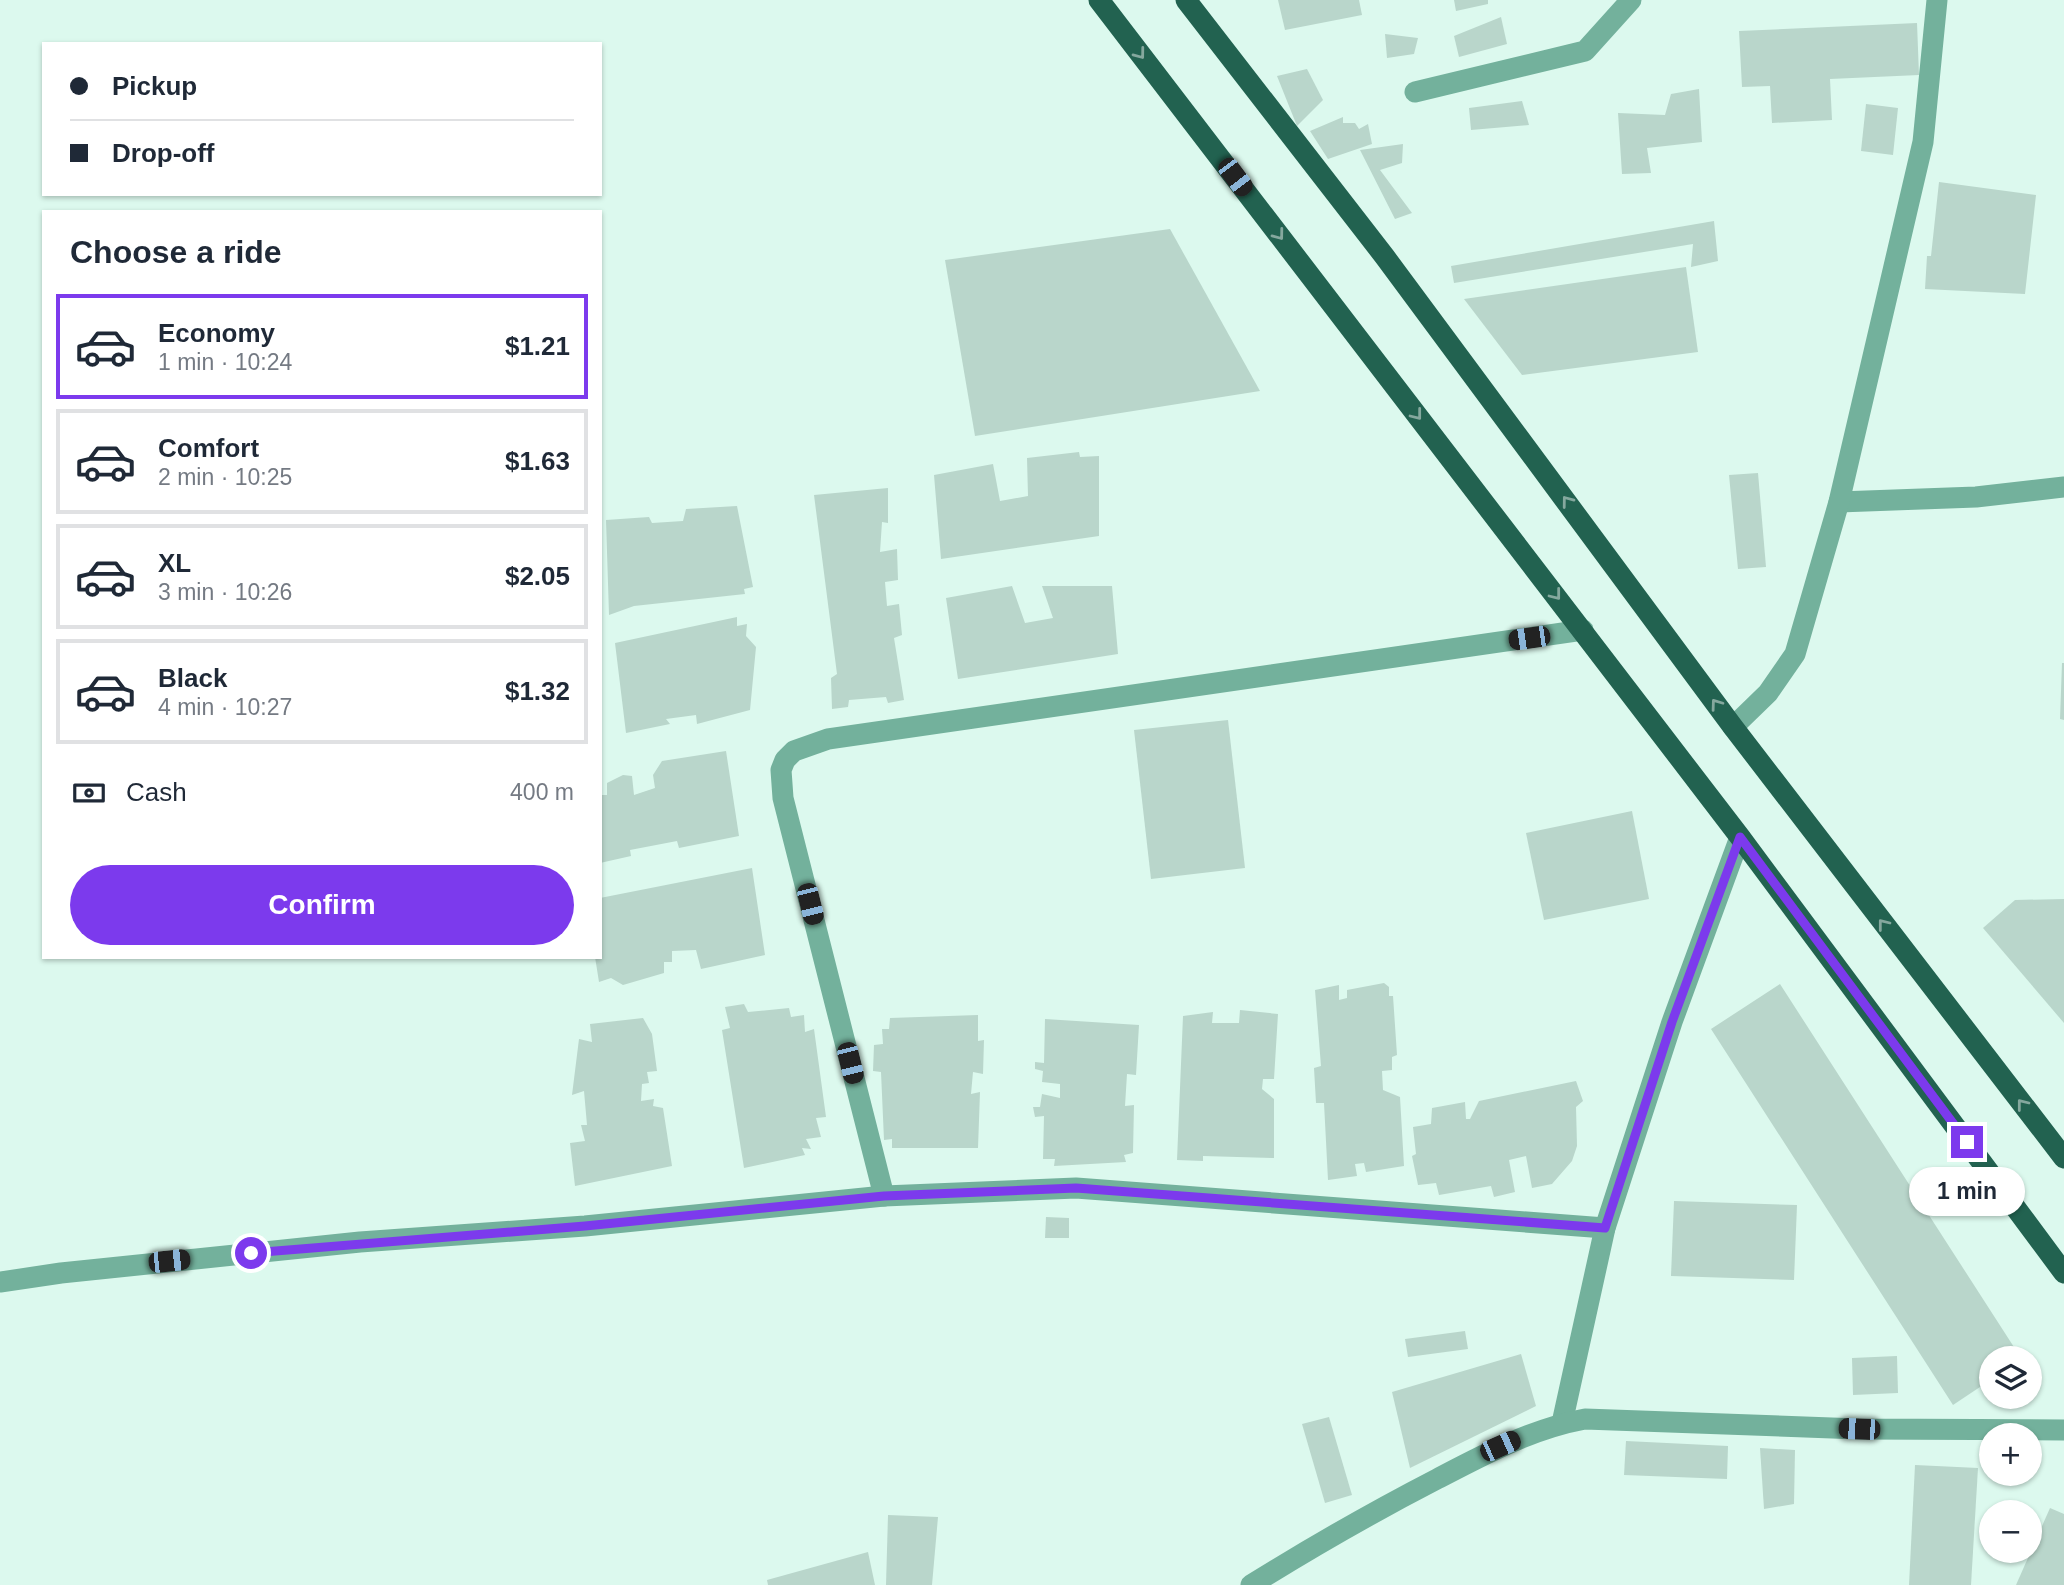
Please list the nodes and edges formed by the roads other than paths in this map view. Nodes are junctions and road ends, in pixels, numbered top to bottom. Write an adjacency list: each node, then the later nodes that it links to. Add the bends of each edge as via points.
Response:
1 (1099, 0): 8 (highway, one-way to 8)
2 (1186, 0): 9 (highway, one-way to 2, via 1385,257)
3 (1631, 0): 5 (street, via 1585,51)
4 (1937, 0): 7 (street, via 1923,142)
5 (1415, 92)
6 (2064, 487): 7 (street, via 1976,497)
7 (1839, 502): 9 (street, via 1795,654 1768,693)
8 (1583, 630): 10 (highway); 12 (street, via 992,713 828,739 794,751 781,770 783,797)
9 (1733, 727): 11 (highway, one-way to 9)
10 (1740, 837): 13 (street, via 1672,1022); 14 (highway)
11 (2064, 1158)
12 (884, 1196): 13 (street, via 1076,1188); 15 (street, via 585,1226 360,1242)
13 (1605, 1228): 16 (street)
14 (2064, 1273)
15 (0, 1282)
16 (1562, 1423): 17 (street, via 1585,1419 1859,1429); 18 (street, via 1500,1446 1346,1526)
17 (2064, 1430)
18 (1251, 1585)

